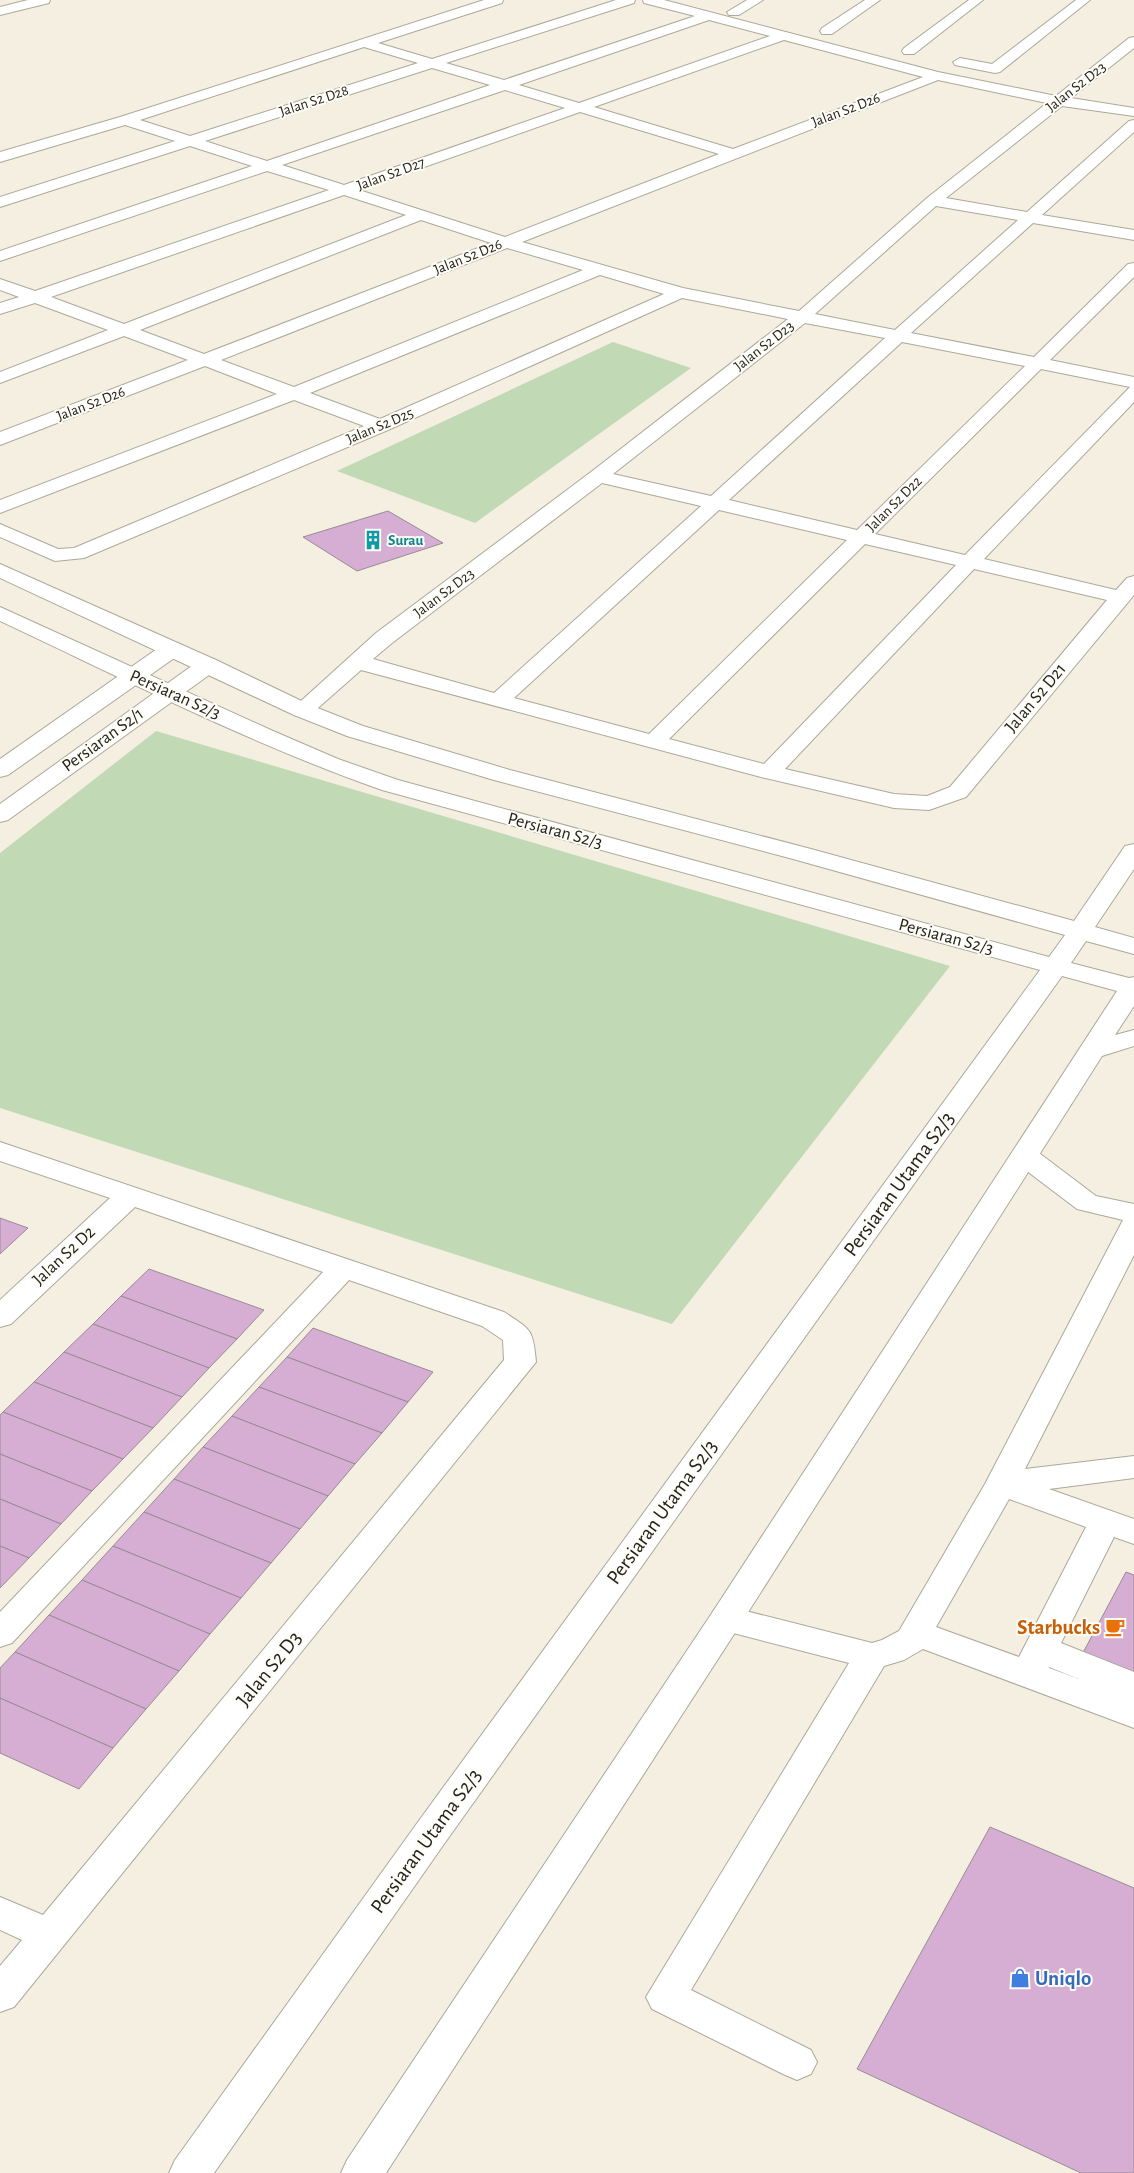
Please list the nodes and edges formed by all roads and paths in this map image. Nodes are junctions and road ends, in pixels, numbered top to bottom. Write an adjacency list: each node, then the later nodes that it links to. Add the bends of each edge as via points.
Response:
1 (44, 0): 10 (street)
2 (497, 0): 17 (street)
3 (628, 0): 20 (street, Jalan S2 D28)
4 (649, 0): 12 (street)
5 (683, 0): 11 (street)
6 (757, 0): 11 (street)
7 (874, 0): 15 (street, via 822,30)
8 (977, 0): 18 (street, via 905,50)
9 (1084, 0): 19 (street, via 995,69)
10 (0, 11)
11 (734, 12): 13 (street)
12 (708, 16): 14 (street); 22 (street)
13 (799, 26)
14 (782, 36): 21 (street); 24 (street, Jalan S2 D27)
15 (845, 36)
16 (1134, 41): 23 (street, Jalan S2 D23)
17 (364, 42): 20 (street); 26 (street)
18 (928, 55)
19 (947, 59)
20 (432, 63): 22 (street); 28 (street, Jalan S2 D28)
21 (937, 76): 23 (street); 29 (street, Jalan S2 D26)
22 (504, 85): 24 (street); 31 (street)
23 (1059, 101): 25 (street); 33 (street, Jalan S2 D23)
24 (578, 107): 29 (street); 32 (street, Jalan S2 D27)
25 (1134, 112)
26 (126, 120): 28 (street); 30 (street)
27 (1134, 124): 36 (street)
28 (192, 141): 31 (street); 34 (street, Jalan S2 D28)
29 (731, 153): 38 (street, Jalan S2 D26)
30 (0, 157)
31 (268, 166): 32 (street); 39 (street)
32 (345, 190): 35 (street); 44 (street, Jalan S2 D27)
33 (933, 201): 36 (street); 46 (street, Jalan S2 D23)
34 (0, 202)
35 (421, 215): 38 (street); 47 (street)
36 (1028, 217): 37 (street); 48 (street)
37 (1134, 235)
38 (505, 242): 41 (street); 49 (street, Jalan S2 D26)
39 (0, 256)
40 (1134, 268): 50 (street, Jalan S2 D22)
41 (598, 270): 43 (street); 54 (street)
42 (0, 284): 44 (street)
43 (680, 293): 46 (street); 55 (street, Jalan S2 D25)
44 (34, 298): 45 (street, Jalan S2 D27); 47 (street)
45 (0, 309)
46 (802, 317): 48 (street); 57 (street, Jalan S2 D23)
47 (124, 330): 49 (street); 51 (street)
48 (898, 336): 50 (street); 58 (street)
49 (206, 360): 54 (street); 56 (street, Jalan S2 D26)
50 (1037, 363): 52 (street); 61 (street, Jalan S2 D22)
51 (0, 378)
52 (1134, 382)
53 (1134, 391): 62 (street)
54 (293, 394): 55 (street); 59 (street)
55 (380, 426): 60 (street, Jalan S2 D25, via 77,554 55,555)
56 (0, 439)
57 (598, 476): 58 (street); 67 (street, Jalan S2 D23, via 384,638)
58 (715, 502): 61 (street); 71 (street)
59 (0, 507)
60 (0, 530)
61 (861, 536): 62 (street); 73 (street, Jalan S2 D22)
62 (970, 562): 64 (street); 75 (street)
63 (0, 570): 66 (street)
64 (1127, 589): 75 (street, Jalan S2 D21, via 958,792 929,803 894,801)
65 (0, 613): 69 (street, Persiaran S2/3)
66 (172, 649): 68 (street); 69 (street, Persiaran S2/1)
67 (358, 662): 71 (street); 72 (street, Jalan S2 D23)
68 (208, 665): 70 (street, Persiaran S2/1); 72 (street)
69 (132, 676): 70 (street, Persiaran S2/3); 74 (street, Persiaran S2/1)
70 (169, 692): 76 (street, Persiaran S2/1); 80 (street, Persiaran S2/3, via 330,764 390,785)
71 (498, 702): 73 (street)
72 (302, 710): 78 (street, via 355,731 502,775)
73 (654, 741): 75 (street)
74 (0, 770)
75 (769, 772)
76 (0, 816)
77 (1134, 852): 78 (street, Persiaran Utama S2/3)
78 (1079, 931): 79 (street); 80 (street, Persiaran Utama S2/3)
79 (1134, 946)
80 (1056, 966): 81 (street, Persiaran S2/3); 105 (street, Persiaran Utama S2/3, via 425,1841)
81 (1133, 987): 83 (street)
82 (1134, 1038): 83 (street)
83 (1093, 1050): 85 (street)
84 (0, 1151): 86 (street)
85 (1025, 1156): 87 (street, via 1087,1203); 94 (street)
86 (129, 1196): 89 (street); 90 (street, Jalan S2 D2)
87 (1134, 1213)
88 (1134, 1226): 92 (street)
89 (343, 1269): 95 (street); 102 (street, Jalan S2 D3, via 493,1319 518,1336 520,1362)
90 (0, 1317)
91 (1134, 1466): 92 (street)
92 (1001, 1484): 93 (street); 96 (street)
93 (1120, 1527): 98 (street)
94 (726, 1619): 97 (street); 106 (street)
95 (0, 1634)
96 (914, 1636): 97 (street, via 892,1651); 98 (street)
97 (872, 1656): 104 (street, via 666,1997)
98 (1035, 1662): 99 (street); 100 (street)
99 (1134, 1687)
100 (1134, 1714)
101 (0, 1913): 102 (street)
102 (49, 1935): 103 (street, Jalan S2 D3)
103 (0, 1995)
104 (796, 2062)
105 (190, 2173)
106 (362, 2173)

